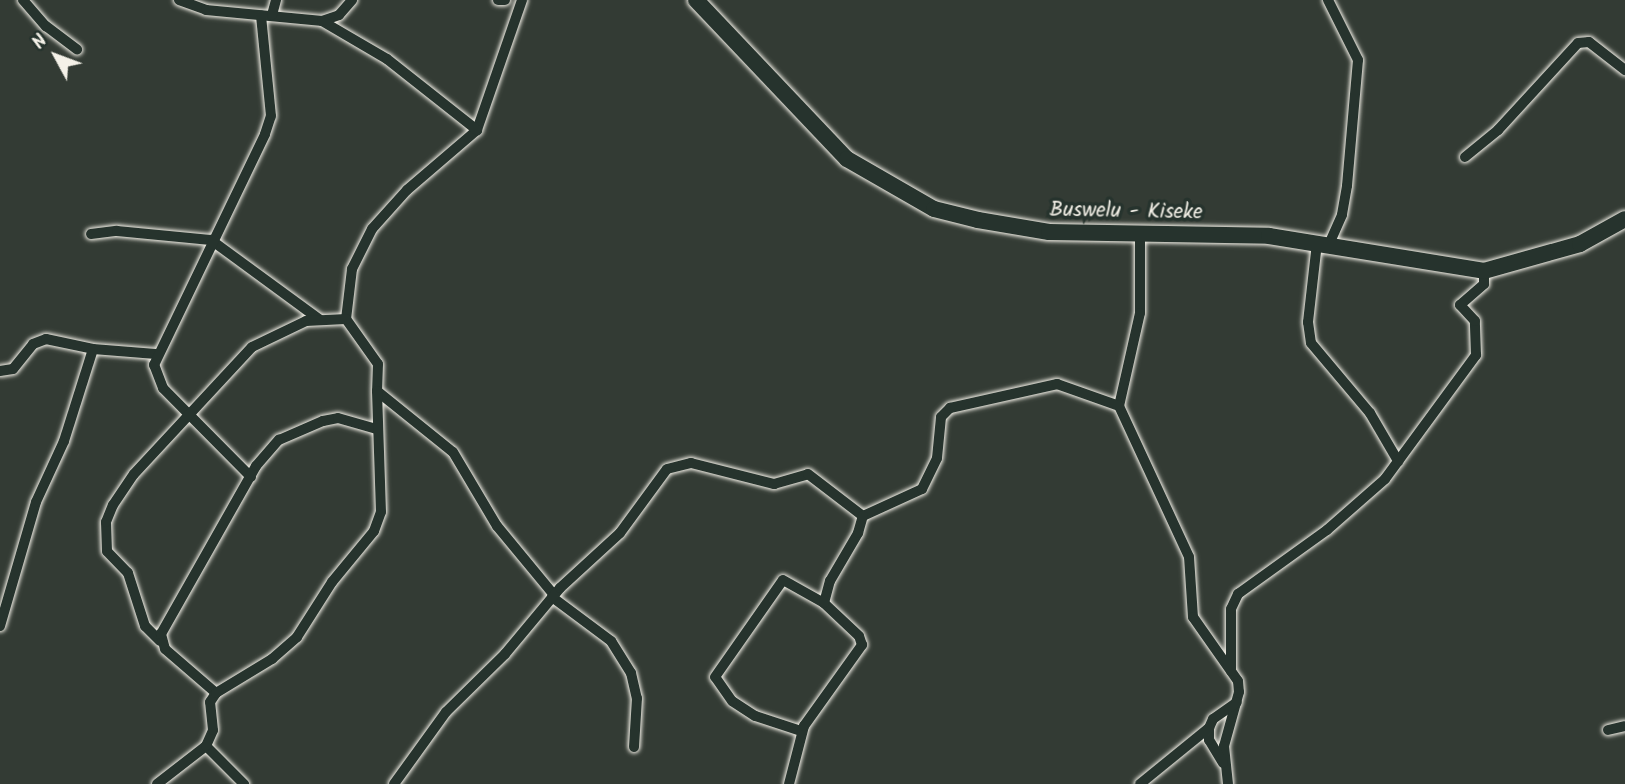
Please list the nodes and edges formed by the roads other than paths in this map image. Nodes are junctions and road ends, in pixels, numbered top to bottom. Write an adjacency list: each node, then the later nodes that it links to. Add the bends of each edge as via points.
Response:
1 (23, 0): 12 (street, via 46,26)
2 (179, 0): 10 (street, via 206,10)
3 (276, 0): 10 (street)
4 (352, 0): 11 (street, via 339,15)
5 (498, 0): 6 (street)
6 (505, 0)
7 (522, 0): 14 (street)
8 (696, 0): 18 (main road, Buswelu - Kiseke, via 847,159 934,209 1049,232)
9 (1328, 0): 20 (street, via 1358,60 1342,215)
10 (266, 15): 11 (street); 19 (street, via 271,116)
11 (323, 21): 14 (street, via 387,58)
12 (77, 49)
13 (1625, 71): 15 (street, via 1589,42 1578,43 1498,130)
14 (477, 130): 23 (street, via 407,190 372,229 352,269)
15 (1465, 157)
16 (1625, 219): 21 (main road, Buswelu - Kiseke, via 1580,244)
17 (91, 233): 19 (street)
18 (1140, 234): 20 (main road, Buswelu - Kiseke, via 1269,236); 28 (street, via 1140,313)
19 (211, 240): 22 (street); 25 (street, via 199,280)
20 (1323, 243): 21 (main road, Buswelu - Kiseke); 31 (street, via 1308,321 1311,343 1370,413)
21 (1484, 271): 31 (street, via 1484,284 1460,305 1475,321 1478,352)
22 (319, 319): 23 (street); 29 (street, via 252,347)
23 (346, 319): 27 (street, via 377,364)
24 (93, 349): 25 (street); 26 (street, via 38,340 20,364); 36 (street, via 64,442 36,502)
25 (156, 354): 29 (street, via 156,377)
26 (0, 371)
27 (377, 391): 30 (street); 34 (street, via 453,452 497,526)
28 (1119, 406): 33 (street, via 1057,384 950,408 941,417 937,458 922,489); 38 (street, via 1189,556 1193,617)
29 (193, 415): 32 (street); 37 (street, via 134,474 106,522 107,551 128,573 145,626)
30 (376, 429): 32 (street, via 338,418 301,428 279,440); 39 (street, via 381,512 374,531 332,582 297,637 272,659)
31 (1398, 461): 38 (street, via 1327,530 1238,594 1231,610)
32 (251, 477): 37 (street)
33 (863, 516): 34 (street, via 808,474 774,484 677,464 667,469 620,533); 35 (street, via 830,581)
34 (553, 596): 46 (street, via 611,641 631,673 637,698); 50 (street, via 446,712)
35 (824, 603): 44 (street, via 859,636 862,645); 44 (street, via 783,580 715,677 732,701 755,716)
36 (0, 626)
37 (160, 641): 39 (street)
38 (1231, 671): 40 (street, via 1238,681)
39 (216, 693): 45 (street, via 210,702 212,730)
40 (1237, 702): 42 (street, via 1213,719); 47 (street)
41 (1625, 726): 43 (street)
42 (1209, 728): 47 (street, via 1209,740); 52 (street)
43 (1608, 730)
44 (801, 731): 51 (street)
45 (206, 746): 48 (street); 49 (street)
46 (634, 747)
47 (1223, 763): 53 (street)
48 (157, 784)
49 (244, 784)
50 (394, 784)
51 (789, 784)
52 (1140, 784)
53 (1227, 784)

